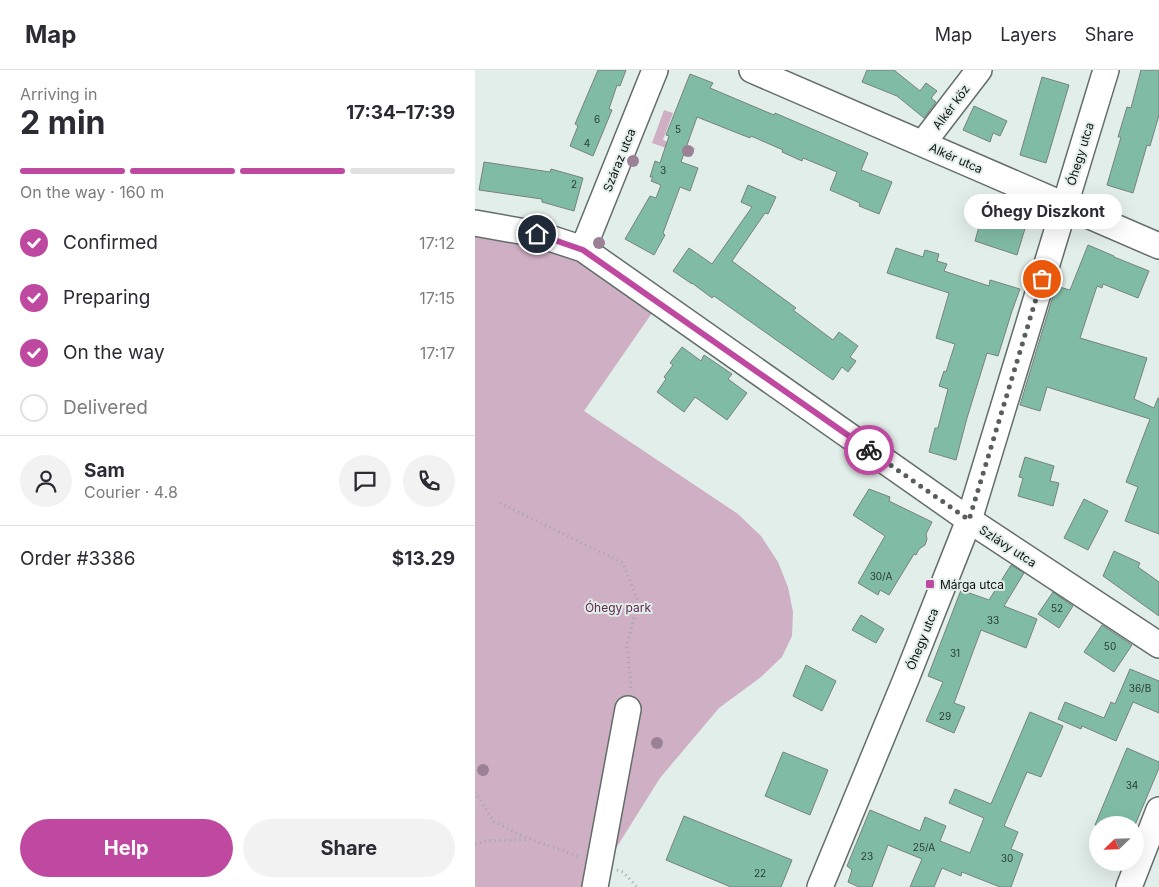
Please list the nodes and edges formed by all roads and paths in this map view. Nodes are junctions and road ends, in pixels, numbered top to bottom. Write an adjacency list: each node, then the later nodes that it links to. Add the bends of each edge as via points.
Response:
1 (655, 70): 9 (street, Száraz utca)
2 (752, 70): 5 (street, Alkér utca)
3 (979, 70): 5 (street, Alkér köz)
4 (1106, 70): 6 (street, Óhegy utca)
5 (923, 143): 6 (street, Alkér utca)
6 (1065, 205): 8 (street, Alkér utca); 11 (street, Óhegy utca)
7 (475, 222): 9 (street, Szlávy utca, via 537,234)
8 (1159, 246)
9 (583, 250): 11 (street, Szlávy utca)
10 (499, 503): 13 (path, via 623,563 638,601 627,646 631,686)
11 (969, 520): 12 (street, Szlávy utca); 20 (street, Óhegy utca)
12 (1159, 645)
13 (629, 709): 18 (street)
14 (475, 792): 16 (path, via 494,822)
15 (1159, 810): 21 (street)
16 (529, 839): 17 (path); 18 (path)
17 (475, 844)
18 (597, 876): 19 (path, via 623,872)
19 (637, 887)
20 (820, 887)
21 (1129, 887)

